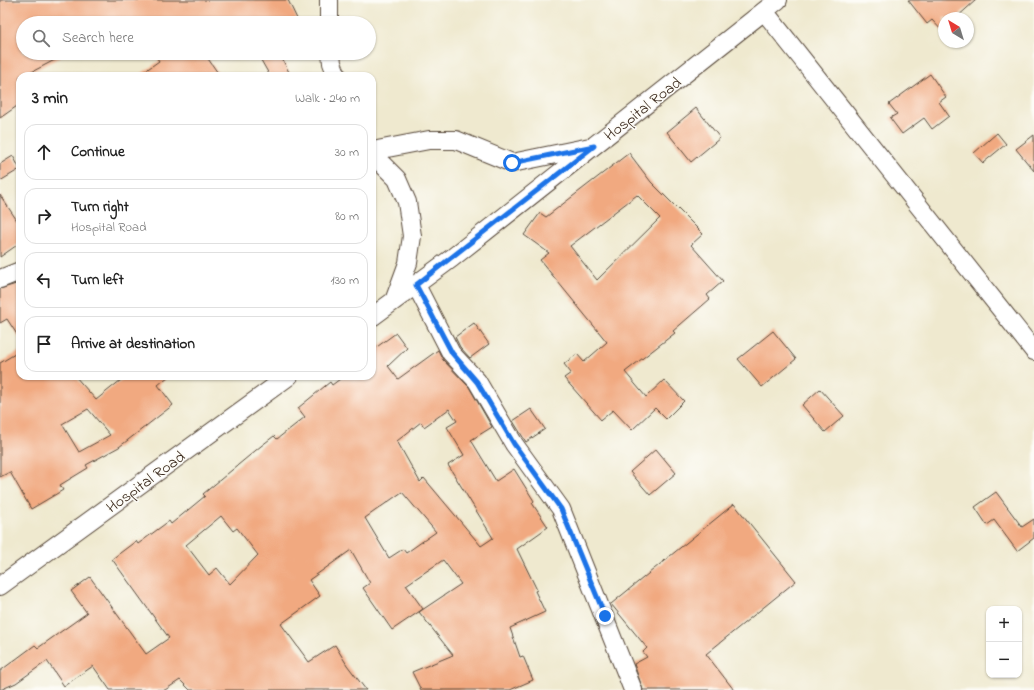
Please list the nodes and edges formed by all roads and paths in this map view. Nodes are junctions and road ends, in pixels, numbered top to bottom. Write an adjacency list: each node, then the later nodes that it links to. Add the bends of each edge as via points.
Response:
1 (329, 0): 4 (street)
2 (778, 0): 3 (street, Hospital Road)
3 (764, 11): 7 (street, Hospital Road); 15 (street)
4 (329, 16)
5 (332, 60): 6 (street)
6 (335, 72)
7 (594, 146): 8 (street, via 512,163 456,140 429,140); 12 (street, Hospital Road)
8 (376, 150)
9 (376, 158): 13 (street, via 396,179 407,202 412,236 408,264)
10 (16, 273): 11 (street)
11 (0, 279)
12 (416, 285): 13 (street, Hospital Road); 18 (street, via 452,353 477,382 514,444 561,509)
13 (394, 301): 14 (street, Hospital Road)
14 (376, 314)
15 (1034, 351)
16 (283, 380): 17 (street, Hospital Road)
17 (0, 586)
18 (633, 690)

